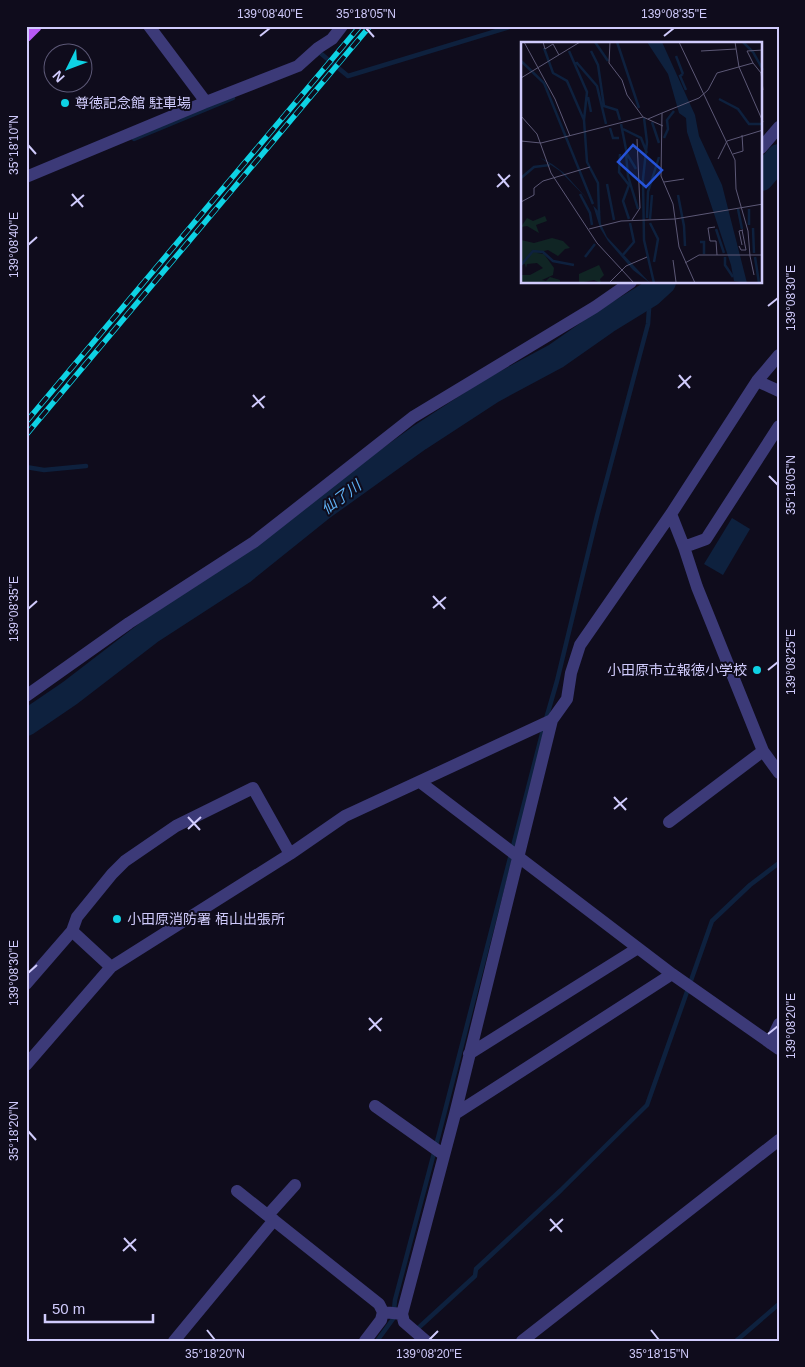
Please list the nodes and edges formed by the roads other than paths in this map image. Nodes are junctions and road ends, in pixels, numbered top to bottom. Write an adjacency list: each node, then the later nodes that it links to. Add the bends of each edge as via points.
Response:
1 (36, 26): 4 (main road)
2 (149, 26): 5 (street)
3 (342, 26): 5 (street, via 332,39 298,66)
4 (26, 36)
5 (206, 102): 8 (street)
6 (779, 128): 7 (street)
7 (762, 147)
8 (26, 177)
9 (628, 284): 16 (street, via 413,417 254,542 129,622)
10 (779, 356): 11 (street)
11 (757, 381): 12 (street); 14 (street)
12 (779, 391)
13 (779, 426): 15 (street, via 706,539)
14 (671, 514): 15 (street); 17 (street, via 580,645 567,699)
15 (684, 547): 18 (street, via 696,587)
16 (26, 696)
17 (552, 720): 20 (street); 23 (street)
18 (763, 751): 19 (street); 21 (street)
19 (779, 773)
20 (420, 782): 22 (street, via 345,816); 23 (street)
21 (669, 822)
22 (290, 854): 24 (street, via 253,788 176,826 125,861 77,917); 26 (street)
23 (518, 856): 25 (street); 31 (street)
24 (72, 931): 26 (street); 28 (street)
25 (638, 948): 27 (street); 31 (street)
26 (111, 967): 32 (street)
27 (672, 974): 30 (street); 34 (street)
28 (26, 984)
29 (779, 1024): 30 (street)
30 (774, 1046)
31 (469, 1054): 34 (street)
32 (26, 1065)
33 (375, 1106): 36 (street)
34 (455, 1114): 36 (street)
35 (779, 1140): 45 (street)
36 (444, 1155): 41 (street)
37 (295, 1185): 39 (street)
38 (236, 1190): 39 (street)
39 (271, 1218): 40 (street, via 379,1304); 43 (street)
40 (383, 1312): 41 (street); 44 (street, via 381,1320)
41 (403, 1318): 42 (street)
42 (424, 1339)
43 (174, 1341)
44 (365, 1341)
45 (522, 1341)

